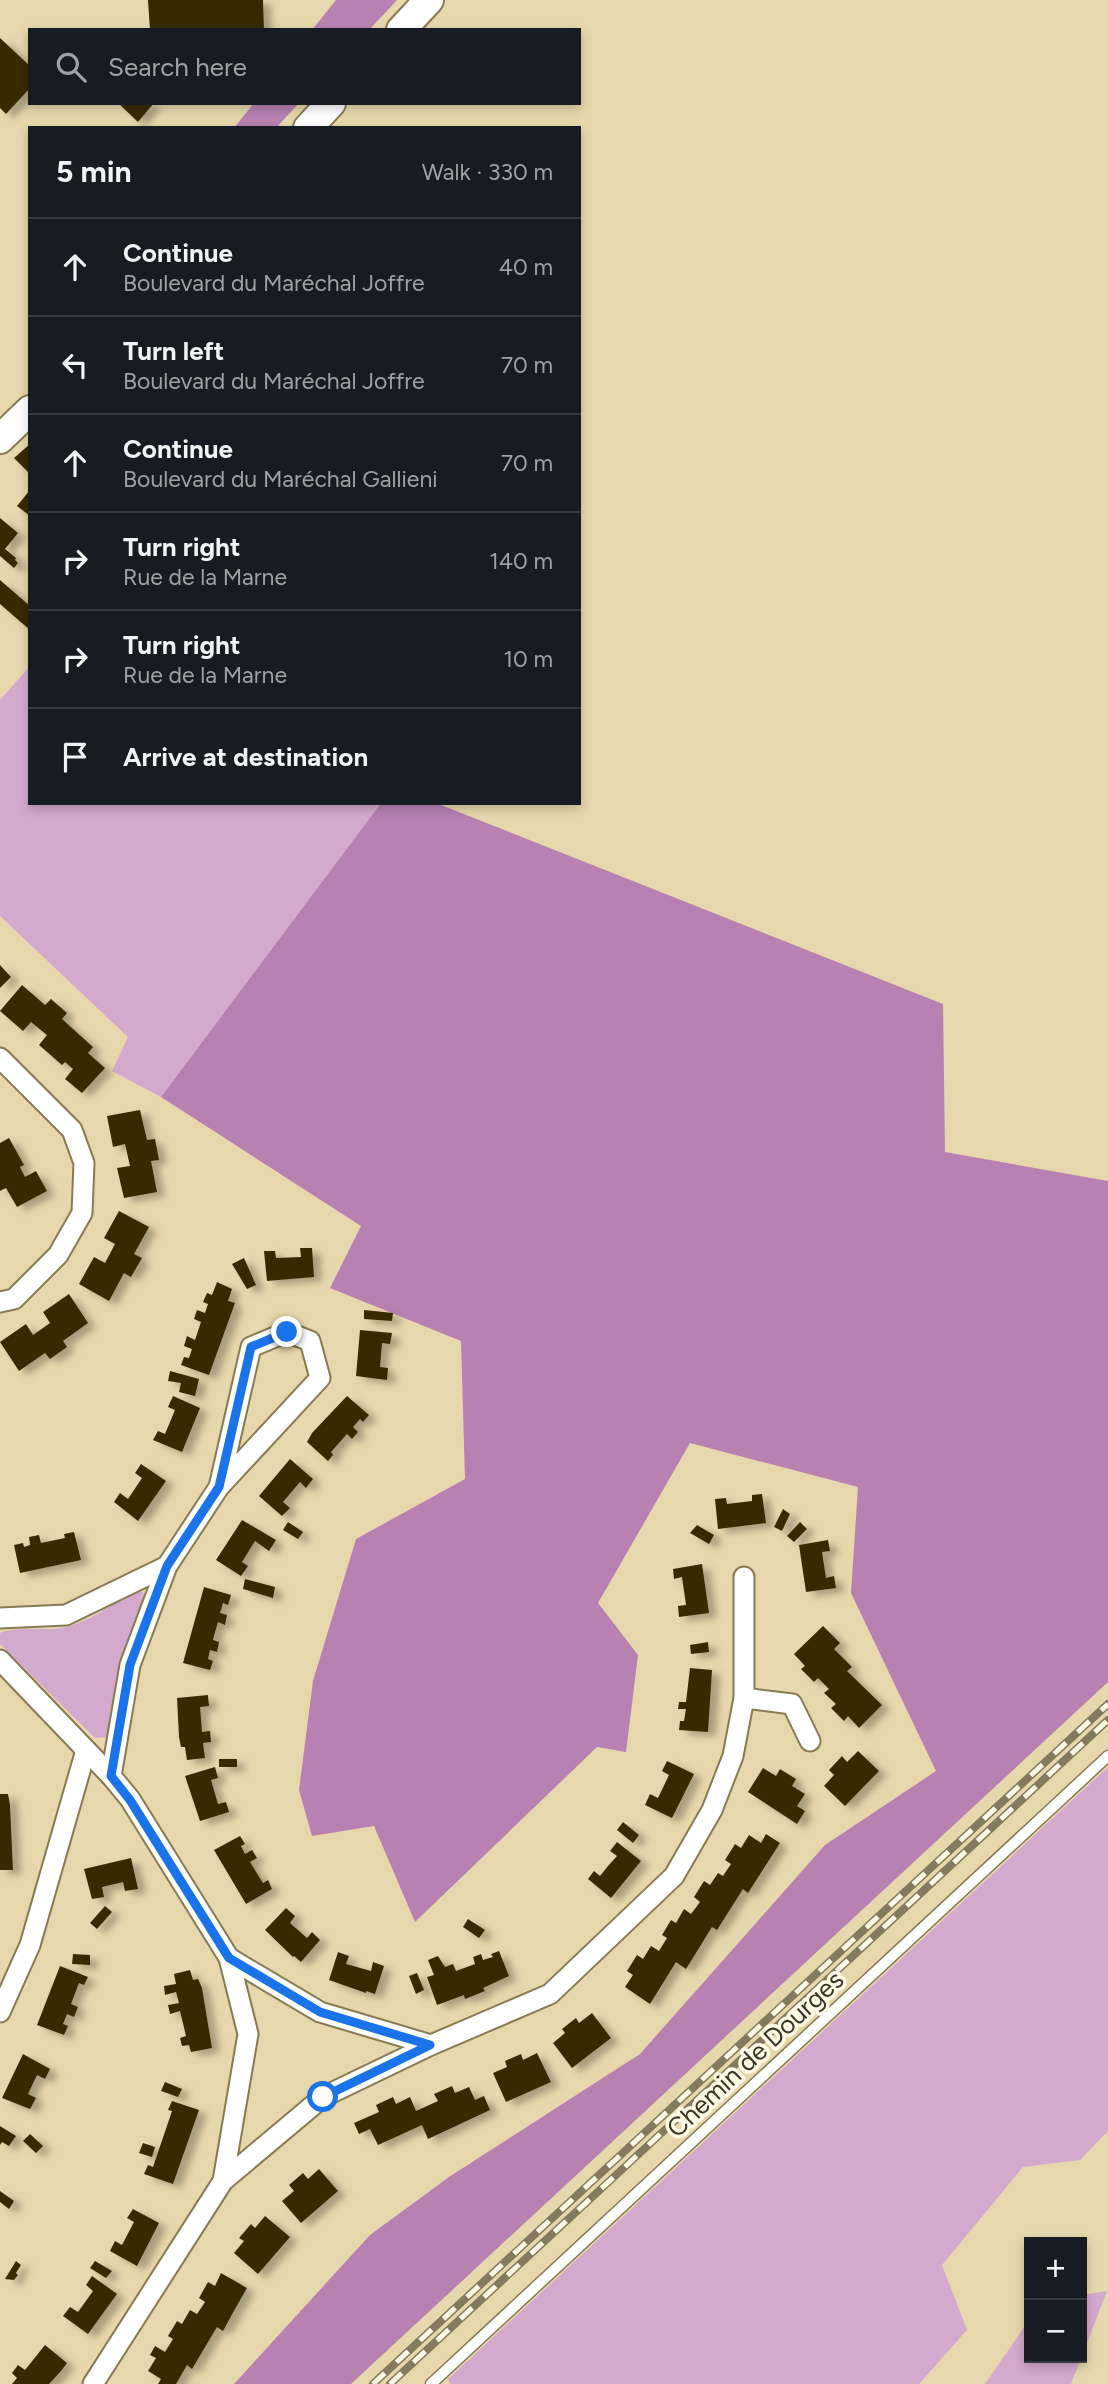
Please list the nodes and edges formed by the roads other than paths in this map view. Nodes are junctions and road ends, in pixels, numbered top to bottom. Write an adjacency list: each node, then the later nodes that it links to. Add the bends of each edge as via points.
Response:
1 (429, 0): 2 (main road)
2 (403, 28)
3 (329, 105): 4 (main road)
4 (310, 126)
5 (28, 412): 6 (main road)
6 (0, 439)
7 (0, 1058): 8 (street, via 72,1130 85,1163 82,1213 58,1255 14,1299)
8 (0, 1302)
9 (219, 1487): 9 (street, via 320,1378 310,1341 287,1332 251,1347); 10 (street)
10 (167, 1566): 12 (street, via 66,1615); 18 (street, via 130,1665)
11 (744, 1577): 14 (street)
12 (0, 1618)
13 (0, 1660): 16 (street)
14 (744, 1698): 15 (street, via 792,1703); 21 (street, via 733,1756 712,1810 674,1876 550,1994)
15 (810, 1741)
16 (86, 1750): 18 (street); 20 (street, via 30,1945)
17 (1108, 1756): 24 (lane, Chemin de Dourges)
18 (111, 1776): 19 (street)
19 (229, 1958): 21 (street, via 320,2012); 22 (street, via 248,2034)
20 (0, 2012)
21 (430, 2045): 22 (street, via 323,2097)
22 (223, 2181): 23 (street)
23 (93, 2384)
24 (431, 2384)

